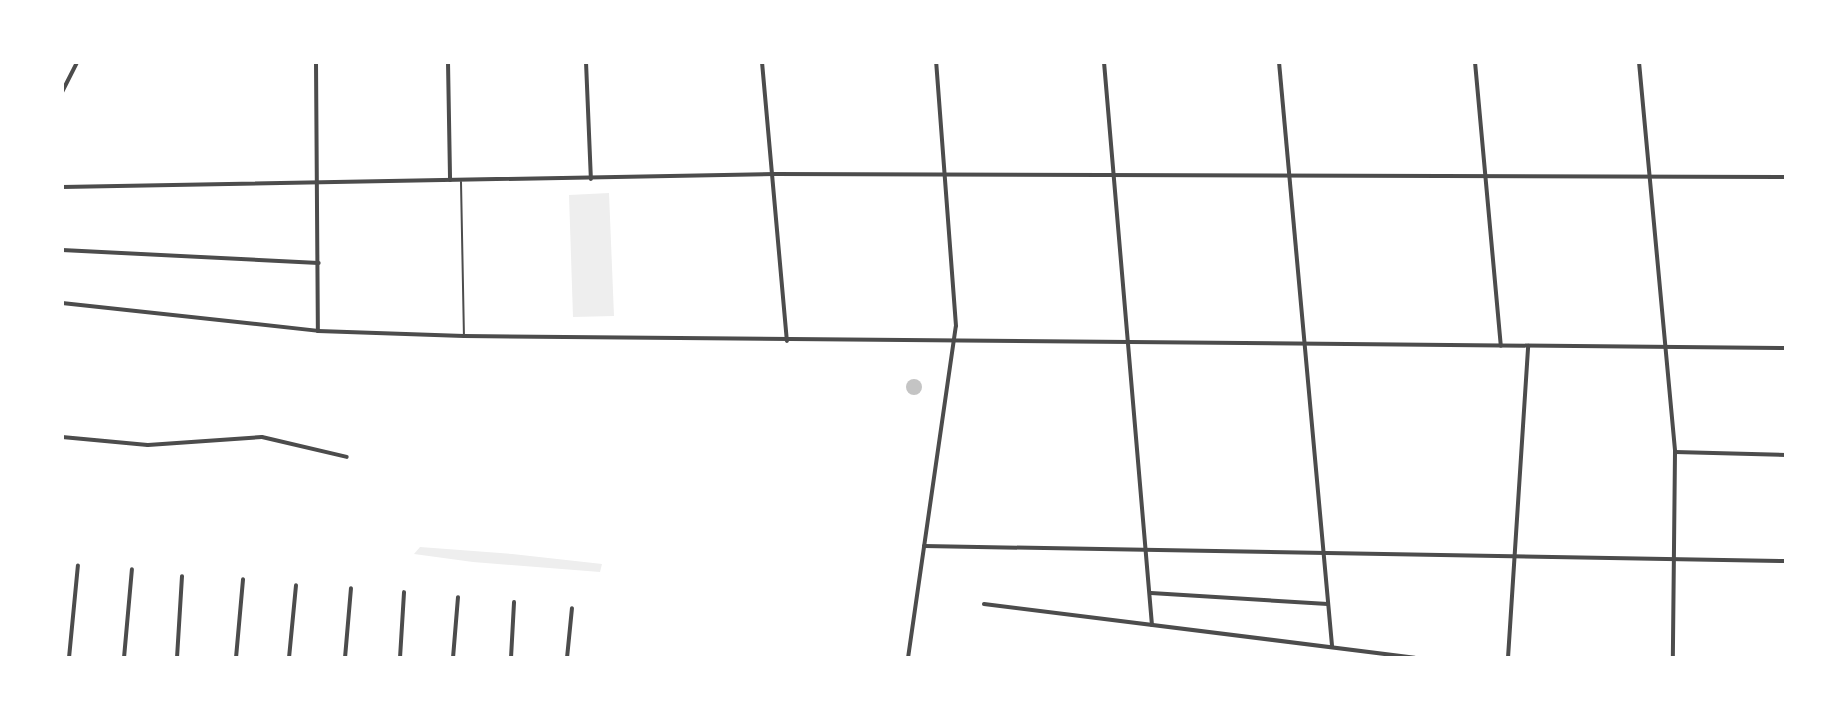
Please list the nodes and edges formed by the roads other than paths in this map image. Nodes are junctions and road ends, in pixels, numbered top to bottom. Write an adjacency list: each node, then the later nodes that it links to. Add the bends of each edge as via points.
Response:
1 (77, 62): 11 (street)
2 (316, 62): 22 (street)
3 (448, 62): 20 (street)
4 (586, 62): 19 (street)
5 (762, 62): 13 (street)
6 (936, 62): 14 (street)
7 (1104, 62): 15 (street)
8 (1279, 62): 12 (street)
9 (1475, 62): 16 (street)
10 (1639, 62): 17 (street)
11 (62, 92)
12 (1290, 173): 15 (street); 16 (street); 32 (street)
13 (775, 174): 14 (street); 19 (street); 29 (street)
14 (947, 174): 15 (street); 30 (street)
15 (1115, 174): 31 (street)
16 (1486, 176): 17 (street); 33 (street)
17 (1650, 176): 18 (street); 35 (street)
18 (1786, 177)
19 (591, 179): 21 (street)
20 (450, 180): 21 (street); 22 (street)
21 (461, 180): 28 (lane)
22 (319, 183): 23 (street); 25 (street)
23 (62, 187)
24 (62, 250): 25 (street)
25 (319, 263): 27 (street)
26 (62, 303): 27 (street)
27 (318, 331): 28 (street)
28 (464, 336): 29 (street)
29 (787, 341): 30 (street)
30 (955, 344): 31 (street); 41 (street)
31 (1133, 345): 32 (street); 42 (street)
32 (1305, 346): 33 (street); 43 (street)
33 (1501, 346): 34 (street)
34 (1528, 346): 35 (street); 45 (street)
35 (1666, 348): 36 (street); 38 (street)
36 (1786, 348)
37 (62, 437): 40 (street, via 148,445 262,437)
38 (1675, 452): 39 (street); 44 (street)
39 (1786, 455)
40 (347, 457)
41 (924, 546): 42 (street); 72 (street)
42 (1148, 553): 43 (street); 54 (street)
43 (1323, 555): 45 (street); 58 (street)
44 (1675, 559): 45 (street); 46 (street); 75 (street)
45 (1514, 561): 74 (street)
46 (1786, 561)
47 (78, 565): 62 (street)
48 (132, 569): 63 (street)
49 (182, 576): 64 (street)
50 (243, 579): 65 (street)
51 (296, 585): 66 (street)
52 (351, 588): 67 (street)
53 (404, 592): 68 (street)
54 (1151, 593): 58 (street); 60 (street)
55 (458, 597): 69 (street)
56 (514, 602): 70 (street)
57 (984, 604): 60 (street)
58 (1328, 604): 61 (street)
59 (572, 608): 71 (street)
60 (1152, 625): 61 (street)
61 (1332, 646): 73 (street)
62 (69, 658)
63 (124, 658)
64 (177, 658)
65 (236, 658)
66 (289, 658)
67 (345, 658)
68 (400, 658)
69 (453, 658)
70 (511, 658)
71 (567, 658)
72 (908, 658)
73 (1415, 658)
74 (1508, 658)
75 (1673, 658)

